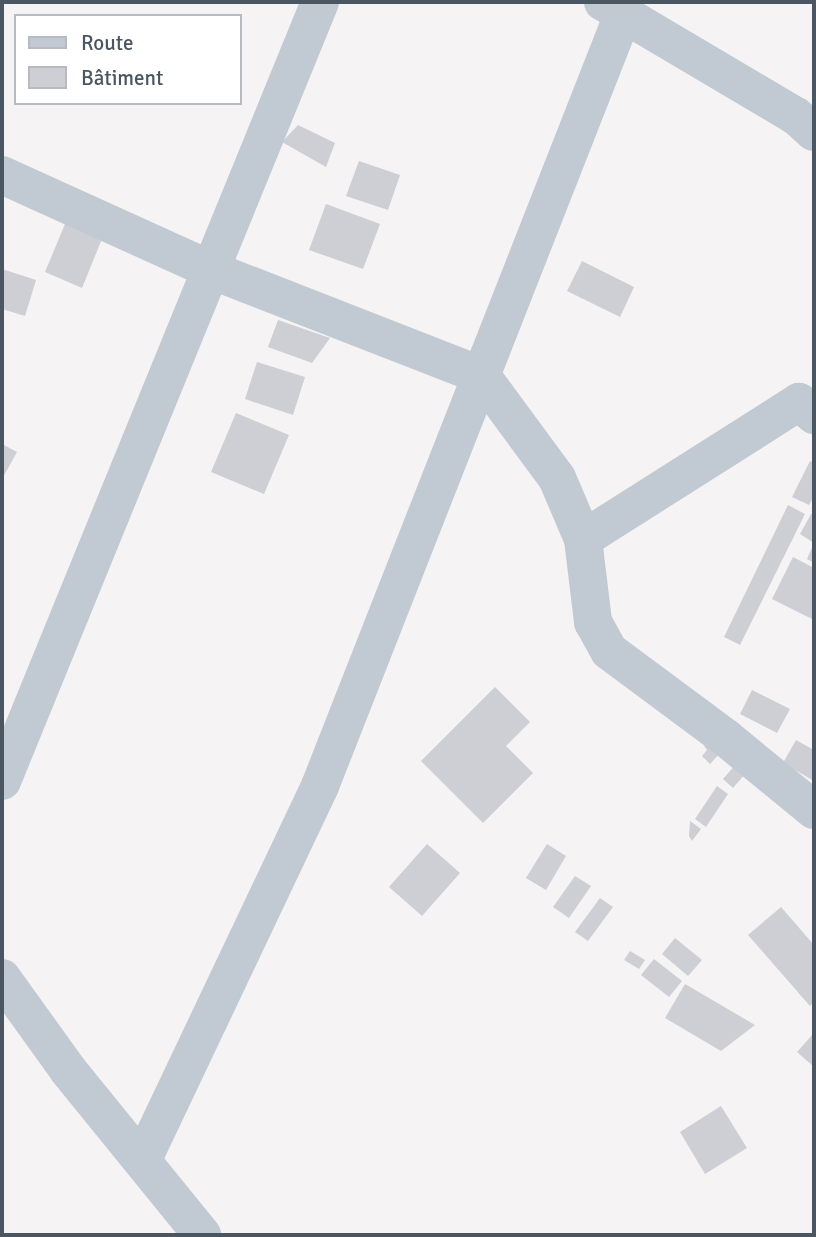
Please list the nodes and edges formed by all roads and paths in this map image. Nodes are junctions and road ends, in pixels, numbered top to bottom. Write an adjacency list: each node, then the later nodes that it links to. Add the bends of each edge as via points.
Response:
1 (320, 2): 5 (street)
2 (614, 7): 3 (street, via 796,116); 6 (street)
3 (814, 132)
4 (2, 175): 5 (street)
5 (211, 270): 6 (street); 9 (street)
6 (481, 375): 8 (street, via 557,478); 12 (street, via 320,786)
7 (814, 415): 8 (street, via 799,402)
8 (583, 539): 10 (street, via 593,622 609,651)
9 (2, 781)
10 (814, 810)
11 (2, 978): 12 (street, via 68,1070)
12 (143, 1159): 13 (street)
13 (202, 1235)

